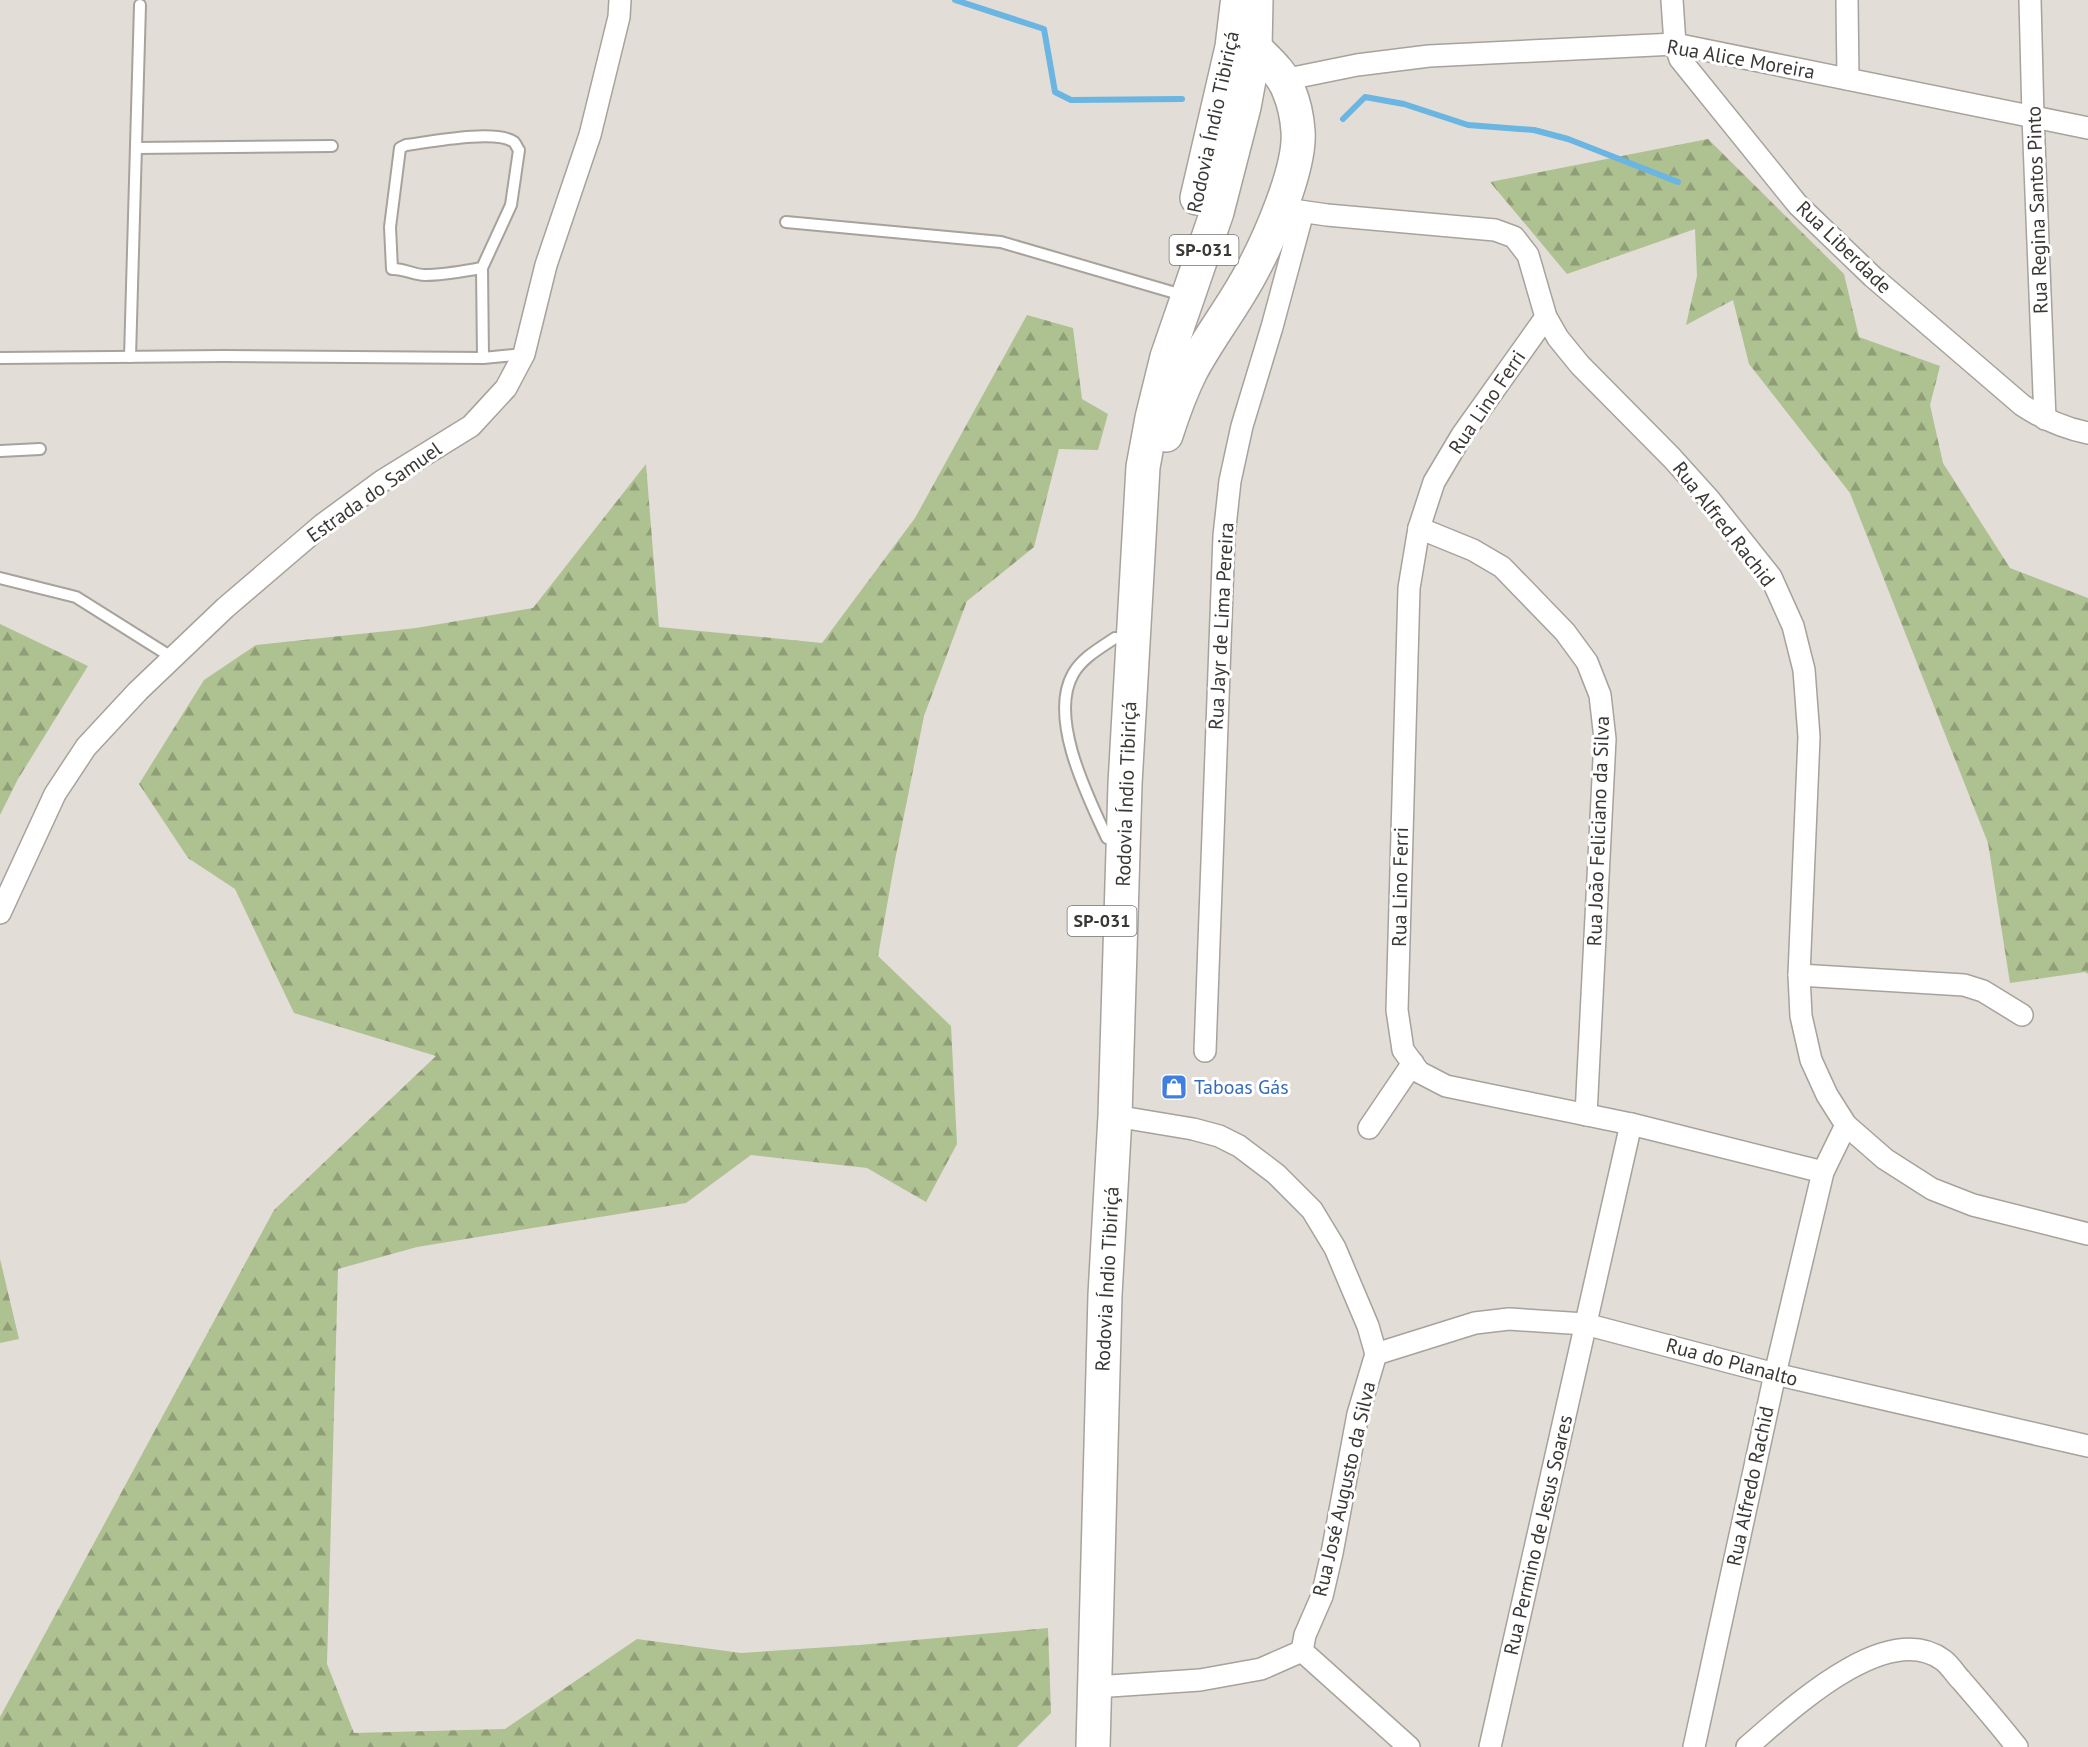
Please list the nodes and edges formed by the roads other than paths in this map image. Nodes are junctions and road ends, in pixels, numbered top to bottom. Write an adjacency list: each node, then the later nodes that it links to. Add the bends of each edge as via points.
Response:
1 (620, 0): 21 (street, Estrada do Samuel, via 590,135 546,265)
2 (1237, 0): 19 (highway, Rodovia Índio Tibiriçá / SP-031, via 1220,107)
3 (1256, 0): 9 (highway, Rodovia Índio Tibiriçá / SP-031)
4 (1672, 0): 8 (street, Rua Liberdade)
5 (1847, 0): 10 (street)
6 (2030, 0): 12 (street, Rua Regina Santos Pinto)
7 (140, 6): 15 (lane)
8 (1675, 44): 10 (street, Rua Alice Moreira); 11 (street, Rua Alice Moreira, via 1429,56 1357,65); 25 (street, Rua Liberdade, via 1680,59 1695,79 1798,205 1873,277 2022,405)
9 (1255, 48): 11 (highway); 29 (highway, Rodovia Índio Tibiriçá / SP-031, via 1217,212 1167,357 1143,467)
10 (1848, 79): 12 (street, Rua Alice Moreira)
11 (1283, 81): 16 (highway, via 1295,108 1298,133)
12 (2033, 117): 13 (street, Rua Alice Moreira); 25 (street, Rua Regina Santos Pinto)
13 (2088, 128)
14 (332, 146): 15 (lane)
15 (136, 148): 22 (lane)
16 (1291, 210): 20 (street, Rua Alfred Rachid, via 1495,230 1514,237 1528,255); 29 (highway, via 1191,371); 38 (street, Rua Jayr de Lima Pereira, via 1272,327 1230,481 1224,536)
17 (786, 222): 19 (lane, via 1001,242)
18 (482, 268): 18 (lane, via 512,205 519,150 515,143 490,136 399,148 390,227 393,269 425,275); 24 (lane)
19 (1172, 292): 32 (highway, Rodovia Índio Tibiriçá / SP-031, via 1137,413 1124,502)
20 (1546, 317): 30 (street, Rua Lino Ferri, via 1462,435 1434,482); 36 (street, Rua Alfred Rachid, via 1580,364 1709,499 1771,577 1793,626 1804,670 1809,737)
21 (524, 354): 24 (lane); 33 (street, Estrada do Samuel, via 506,388 471,426 382,481 322,525)
22 (130, 357): 23 (lane); 24 (lane)
23 (0, 358)
24 (483, 358)
25 (2045, 419): 26 (street, Rua Liberdade)
26 (2088, 433)
27 (40, 449): 28 (lane)
28 (0, 451)
29 (1142, 498): 41 (highway, Rodovia Índio Tibiriçá / SP-031, via 1125,784)
30 (1419, 528): 39 (street, Rua Lino Ferri, via 1409,588 1396,1010 1403,1050); 40 (street, Rua João Feliciano da Silva, via 1473,550 1502,567 1565,632 1587,662 1600,695 1605,739)
31 (0, 578): 33 (lane, via 76,597)
32 (1115, 638): 34 (highway, Rodovia Índio Tibiriçá / SP-031); 34 (lane, via 1085,659 1072,675 1065,699 1067,732 1075,764)
33 (173, 658): 35 (street, Estrada do Samuel, via 86,747 55,794)
34 (1107, 838): 53 (highway, Rodovia Índio Tibiriçá / SP-031, via 1079,1443)
35 (0, 914)
36 (1799, 975): 37 (street, via 1965,985 1983,991); 43 (street, Rua Alfred Rachid, via 1811,1060)
37 (2022, 1015)
38 (1205, 1050)
39 (1413, 1064): 40 (street, Rua Lino Ferri, via 1419,1072 1446,1086); 44 (street)
40 (1586, 1114): 42 (street, Rua Lino Ferri)
41 (1116, 1116): 48 (street, Rua José Augusto da Silva, via 1219,1136 1276,1174 1312,1210 1335,1248); 52 (highway, Rodovia Índio Tibiriçá / SP-031, via 1105,1295)
42 (1631, 1124): 45 (street, Rua Lino Ferri); 47 (street)
43 (1846, 1125): 45 (street, Rua Alfredo Rachid); 46 (street, Rua Alfred Rachid, via 1885,1159 1932,1189 1973,1206)
44 (1369, 1128)
45 (1822, 1172): 49 (street, Rua Alfredo Rachid)
46 (2088, 1234)
47 (1585, 1324): 48 (street, Rua do Planalto, via 1509,1319 1475,1323); 49 (street, Rua do Planalto); 56 (street, Rua Permino de Jesus Soares)
48 (1376, 1353): 51 (street, Rua José Augusto da Silva, via 1358,1414 1322,1596)
49 (1774, 1374): 50 (street, Rua do Planalto); 57 (street, Rua Alfredo Rachid)
50 (2088, 1446)
51 (1302, 1650): 52 (street, via 1261,1669 1200,1680); 55 (street)
52 (1095, 1687): 54 (highway, Rodovia Índio Tibiriçá / SP-031)
53 (1076, 1747)
54 (1093, 1747)
55 (1410, 1747)
56 (1490, 1747)
57 (1694, 1747)
58 (1747, 1747): 59 (street, via 1850,1667 1888,1651 1917,1649 1942,1659)
59 (2017, 1747)

